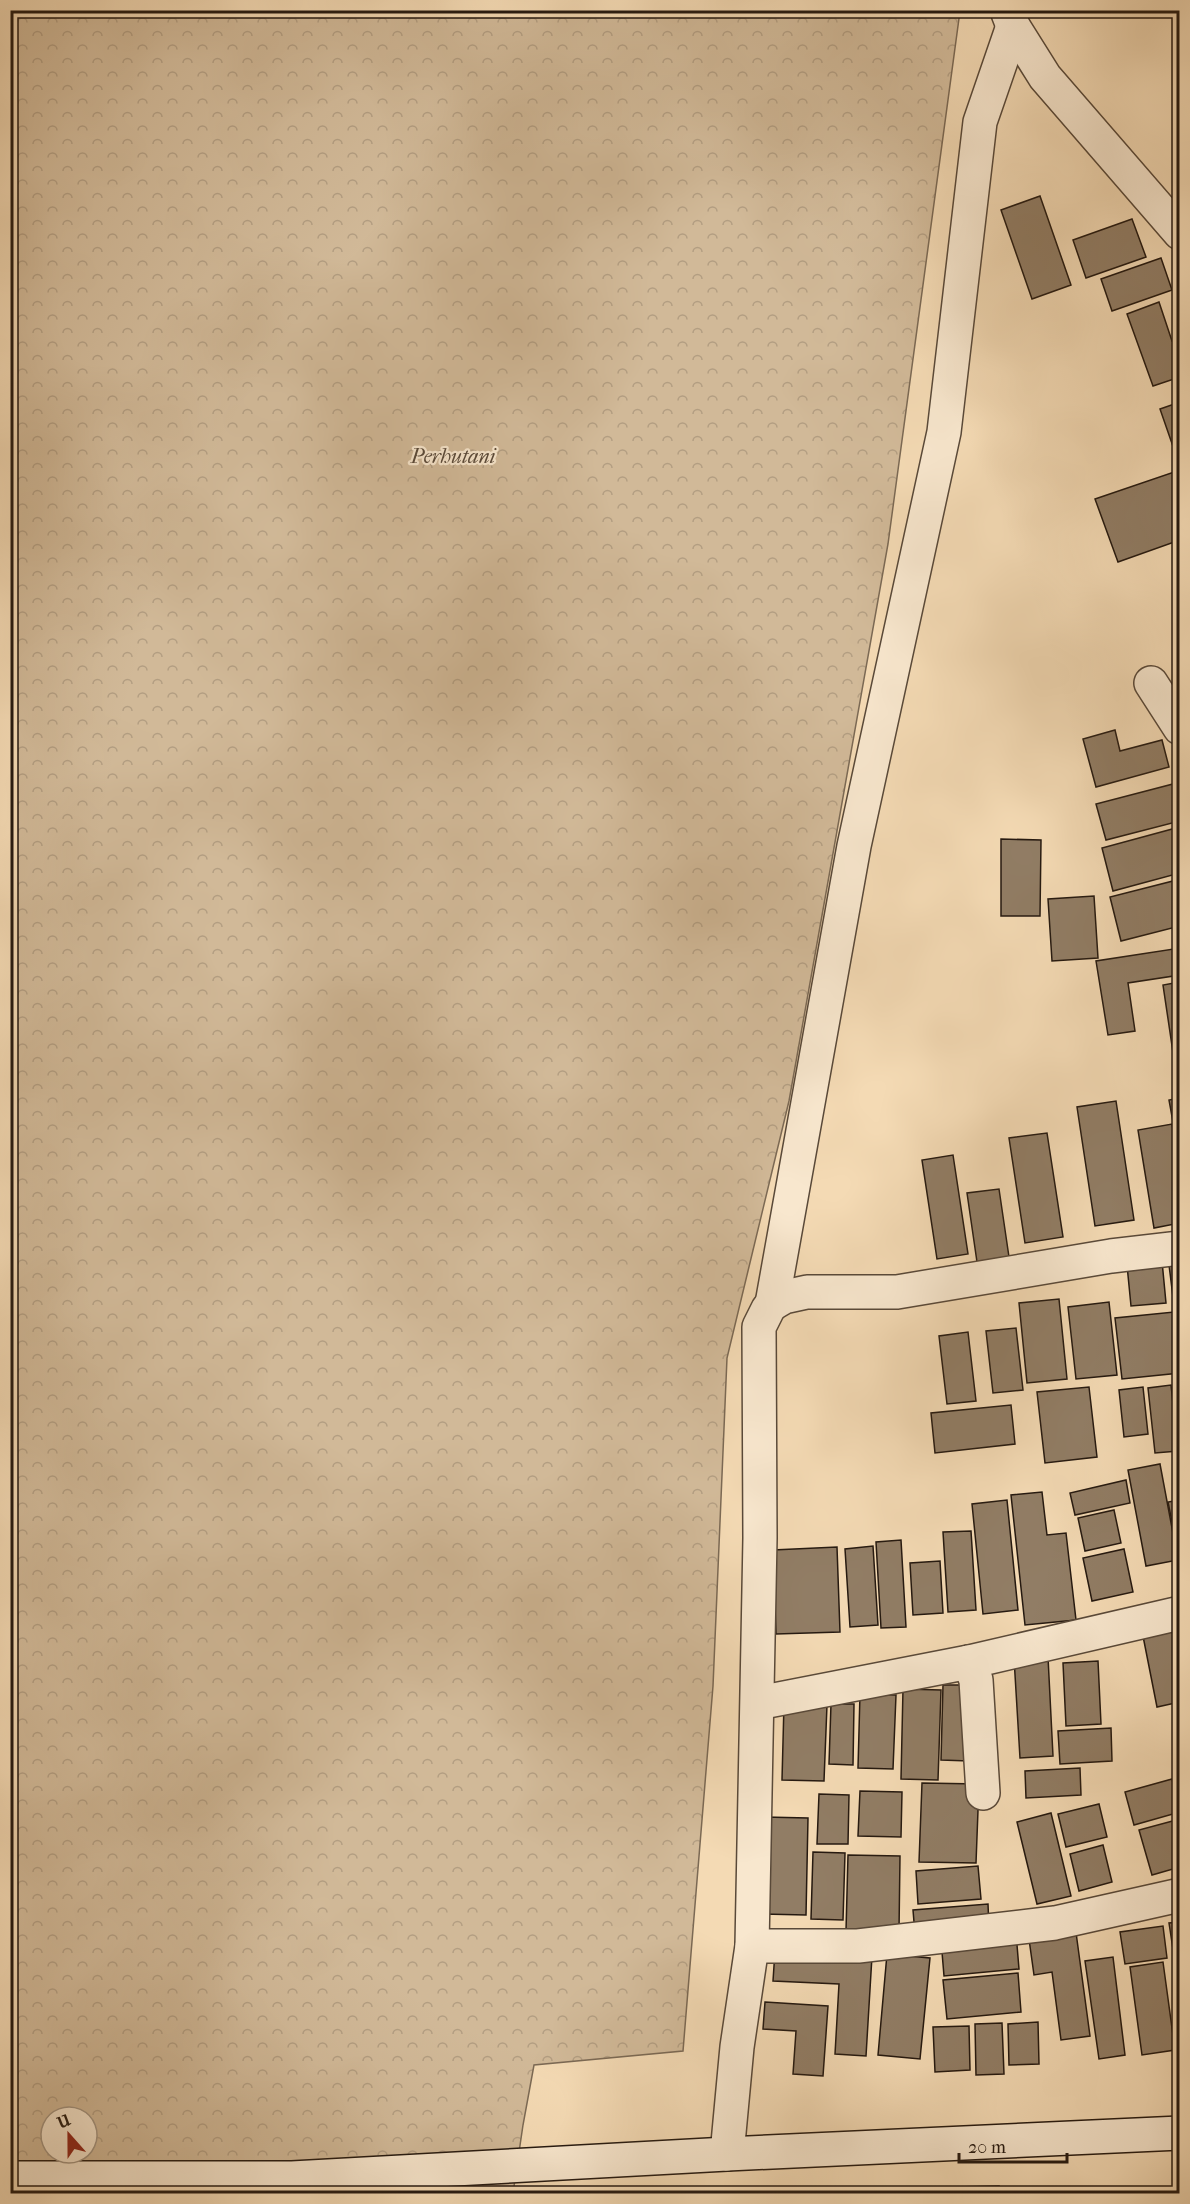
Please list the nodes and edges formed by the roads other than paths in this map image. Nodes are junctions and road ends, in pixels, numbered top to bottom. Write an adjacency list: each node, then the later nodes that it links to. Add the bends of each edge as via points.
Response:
1 (1010, 18): 2 (street, via 1045,77); 6 (street, via 980,122 944,432 854,846)
2 (1179, 232)
3 (1151, 683): 4 (street)
4 (1179, 728)
5 (1179, 1248): 6 (street, via 897,1293 807,1292)
6 (772, 1304): 9 (street, via 759,1327)
7 (1179, 1613): 8 (street)
8 (969, 1662): 9 (street); 10 (street, via 976,1680)
9 (758, 1704): 12 (street)
10 (983, 1793)
11 (1179, 1894): 12 (street, via 1044,1924 858,1946)
12 (752, 1946): 14 (street)
13 (1179, 2133): 14 (street)
14 (726, 2154): 15 (street, via 292,2178)
15 (10, 2178)

